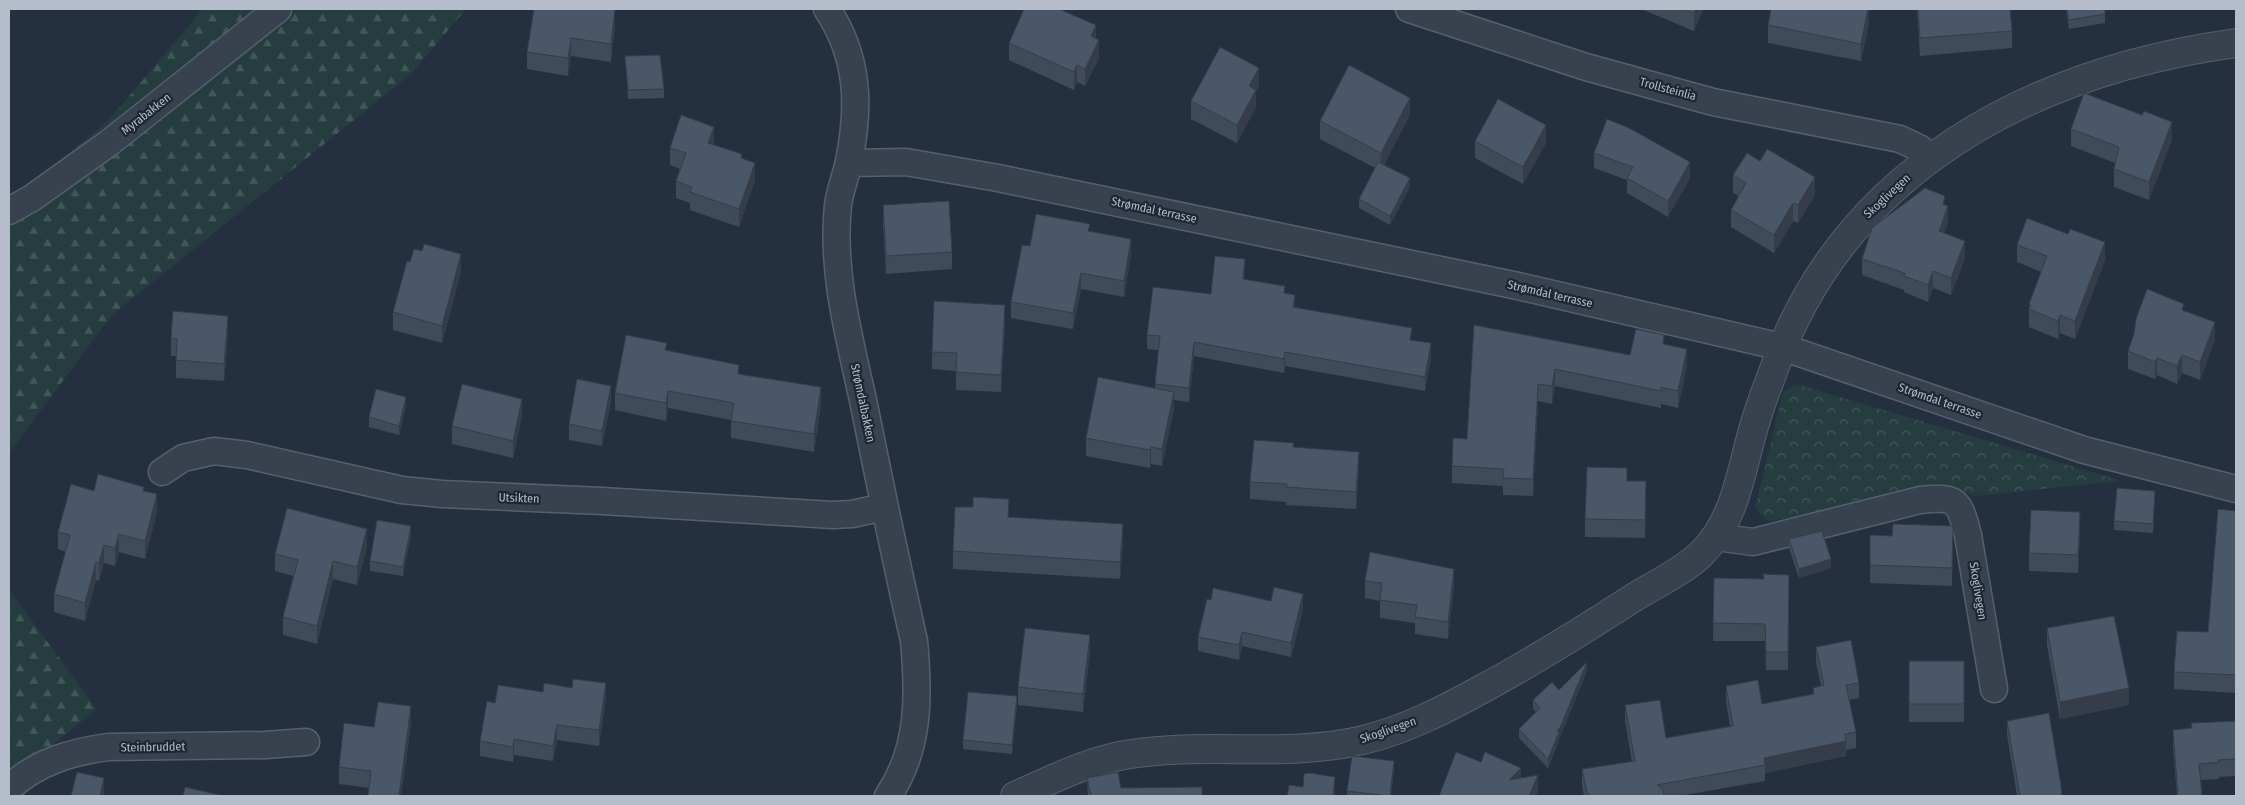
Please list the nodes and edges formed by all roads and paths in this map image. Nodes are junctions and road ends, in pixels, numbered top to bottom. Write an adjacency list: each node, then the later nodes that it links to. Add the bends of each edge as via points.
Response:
1 (278, 9): 7 (street, Myrabakken, via 108,143)
2 (827, 9): 6 (street, Strømdalbakken, via 846,40 853,65 856,122)
3 (1408, 9): 5 (street, Trollsteinlia, via 1586,67 1713,102 1900,139)
4 (2236, 43): 5 (street, Skoglivegen, via 2170,56 2052,91 1994,117)
5 (1930, 157): 8 (street, Skoglivegen, via 1850,232 1825,265)
6 (849, 163): 8 (street, Strømdal terrasse, via 906,162 980,175 1518,286); 11 (street, Strømdalbakken, via 838,204 838,261 844,313)
7 (9, 211)
8 (1782, 347): 10 (street, Strømdal terrasse, via 2084,450); 12 (street, Skoglivegen, via 1756,420 1729,516)
9 (162, 472): 11 (street, Utsikten, via 183,458 214,451 247,455 402,490 442,494 833,514 852,514)
10 (2236, 489)
11 (884, 507): 16 (street, Strømdalbakken, via 914,641 918,699 913,738 904,766)
12 (1716, 538): 13 (street, Skoglivegen, via 1753,542 1920,500 1952,500 1962,511 1968,535); 17 (street, Skoglivegen, via 1699,556 1672,575 1543,656 1451,706 1405,726 1363,740 1320,746 1133,754 1099,761 1059,775)
13 (1994, 689)
14 (306, 742): 15 (street, Steinbruddet, via 83,750 42,765)
15 (9, 788)
16 (888, 796)
17 (1015, 796)

